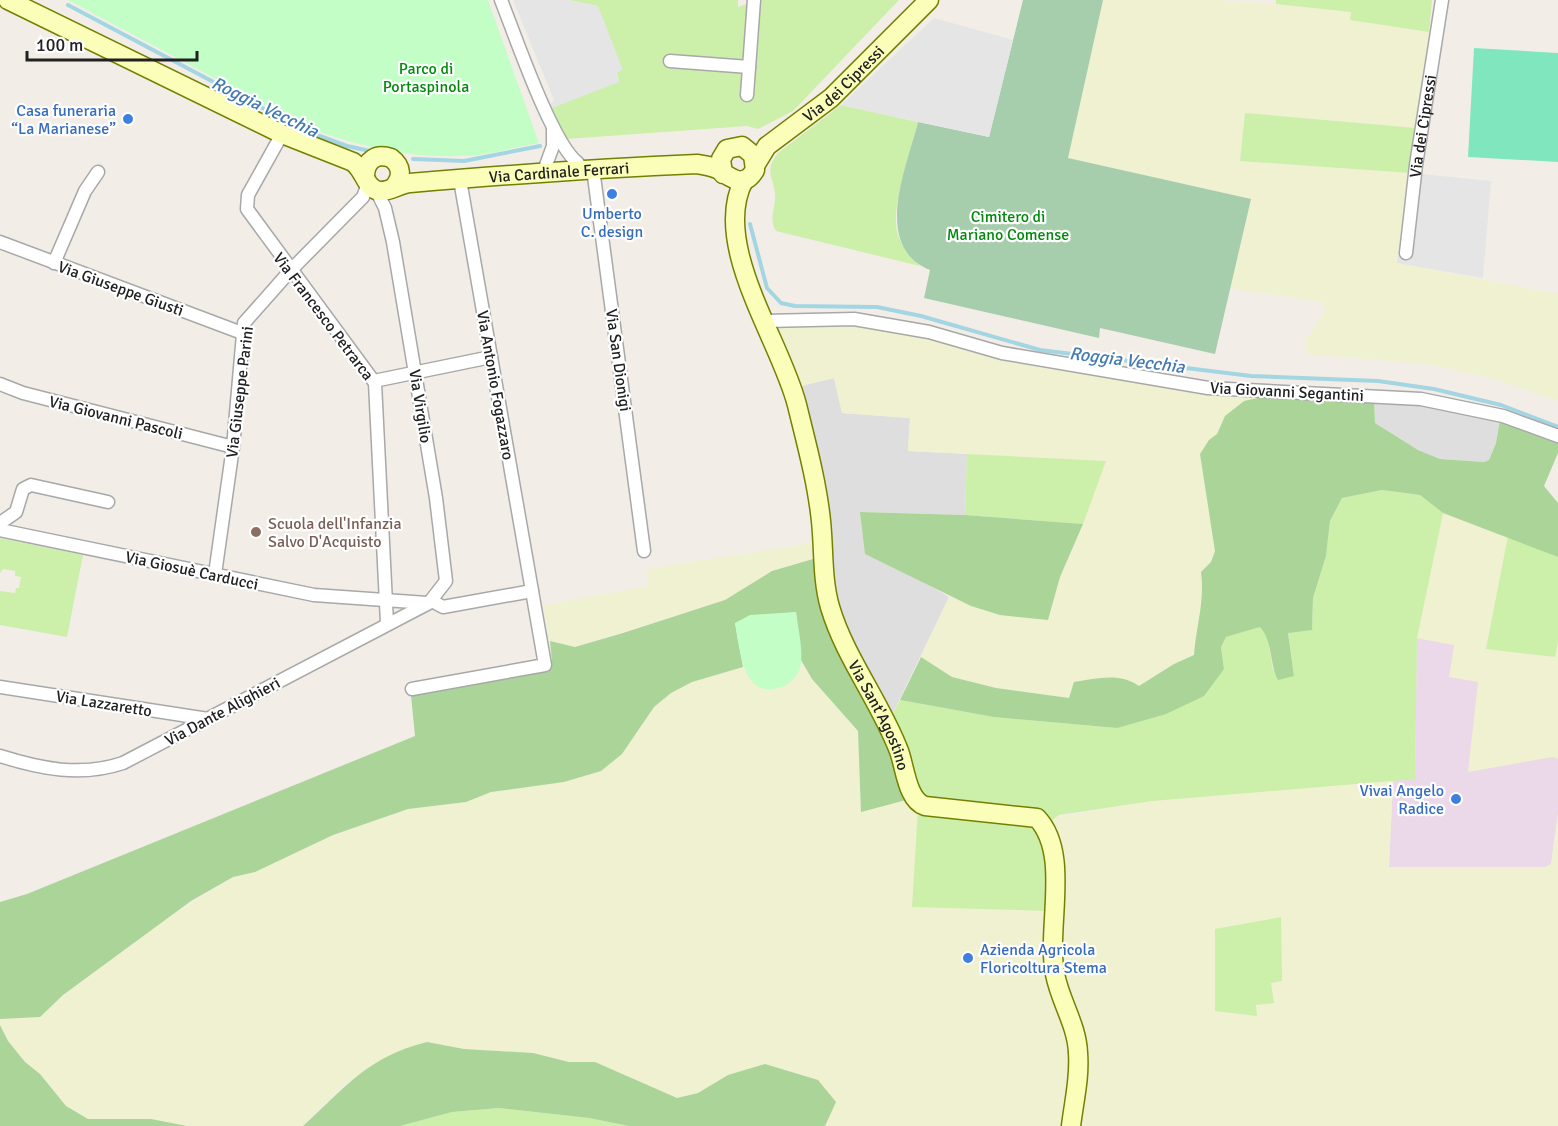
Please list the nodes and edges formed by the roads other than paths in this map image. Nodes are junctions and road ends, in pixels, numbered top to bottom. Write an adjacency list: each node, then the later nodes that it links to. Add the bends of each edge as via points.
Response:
1 (8, 0): 9 (main road)
2 (24, 0): 9 (main road)
3 (501, 0): 12 (street)
4 (754, 0): 10 (street)
5 (920, 0): 14 (main road, Via dei Cipressi, via 820,101 765,140)
6 (929, 0): 16 (main road, Via dei Cipressi, via 831,98 767,146)
7 (1443, 0): 25 (street, Via dei Cipressi)
8 (670, 61): 10 (street)
9 (146, 66): 13 (main road)
10 (749, 67): 11 (street)
11 (747, 95)
12 (552, 126): 17 (street, via 553,146); 18 (street, via 569,156)
13 (282, 134): 21 (main road); 27 (street, Via Francesco Petrarca, via 246,204)
14 (742, 146): 15 (main road); 16 (main road, via 750,151)
15 (724, 152): 18 (main road, Via Cardinale Ferrari); 22 (main road, via 720,163)
16 (756, 164): 22 (main road, via 752,174)
17 (546, 165): 18 (main road, Via Cardinale Ferrari); 19 (main road, Via Cardinale Ferrari, via 422,178)
18 (586, 166): 22 (main road, Via Cardinale Ferrari, via 697,164); 23 (main road, Via Cardinale Ferrari); 39 (street, Via San Dionigi)
19 (400, 169): 21 (main road, via 399,179); 21 (main road, Via Cardinale Ferrari, via 388,156 379,156)
20 (98, 172): 26 (street, via 85,191)
21 (374, 178): 23 (main road, Via Cardinale Ferrari, via 410,183); 27 (street, Via Giuseppe Parini, via 363,197); 31 (street, Via Virgilio, via 385,208)
22 (732, 178): 28 (main road, Via Sant'Agostino, via 741,261)
23 (460, 180): 30 (street, Via Antonio Fogazzaro)
24 (0, 242): 26 (street, Via Giuseppe Giusti)
25 (1406, 253)
26 (54, 262): 29 (street, Via Giuseppe Giusti)
27 (290, 271): 29 (street, Via Giuseppe Parini, via 250,314); 32 (street, Via Francesco Petrarca)
28 (765, 321): 34 (street, Via Giovanni Segantini, via 854,319 929,332 1002,353 1208,388 1421,399 1503,416); 49 (main road, Via Sant'Agostino, via 797,406 820,518 831,610 899,750 914,798 925,806 1038,818 1047,829 1055,852 1055,974 1078,1050 1079,1072)
29 (242, 333): 35 (street, Via Giuseppe Parini)
30 (490, 357): 31 (street); 41 (street, Via Antonio Fogazzaro)
31 (416, 372): 32 (street); 43 (street, Via Virgilio, via 446,581)
32 (374, 381): 42 (street, Via Francesco Petrarca)
33 (0, 384): 35 (street, Via Giovanni Pascoli)
34 (1558, 436)
35 (233, 447): 40 (street, Via Giuseppe Parini)
36 (108, 502): 37 (street, via 31,485 23,489 16,512)
37 (0, 523)
38 (0, 530): 40 (street, Via Giosuè Carducci)
39 (644, 551)
40 (215, 574): 42 (street, Via Giosuè Carducci, via 314,595)
41 (532, 591): 43 (street, via 443,607); 46 (street, Via Antonio Fogazzaro, via 545,665)
42 (386, 601): 43 (street, Via Giosuè Carducci); 44 (street, Via Francesco Petrarca)
43 (431, 602): 44 (street, Via Dante Alighieri)
44 (387, 623): 47 (street, Via Dante Alighieri)
45 (0, 687): 47 (street, Via Lazzaretto)
46 (412, 689)
47 (208, 719): 48 (street, Via Dante Alighieri, via 123,764 105,769 61,771)
48 (0, 756)
49 (1071, 1126)

